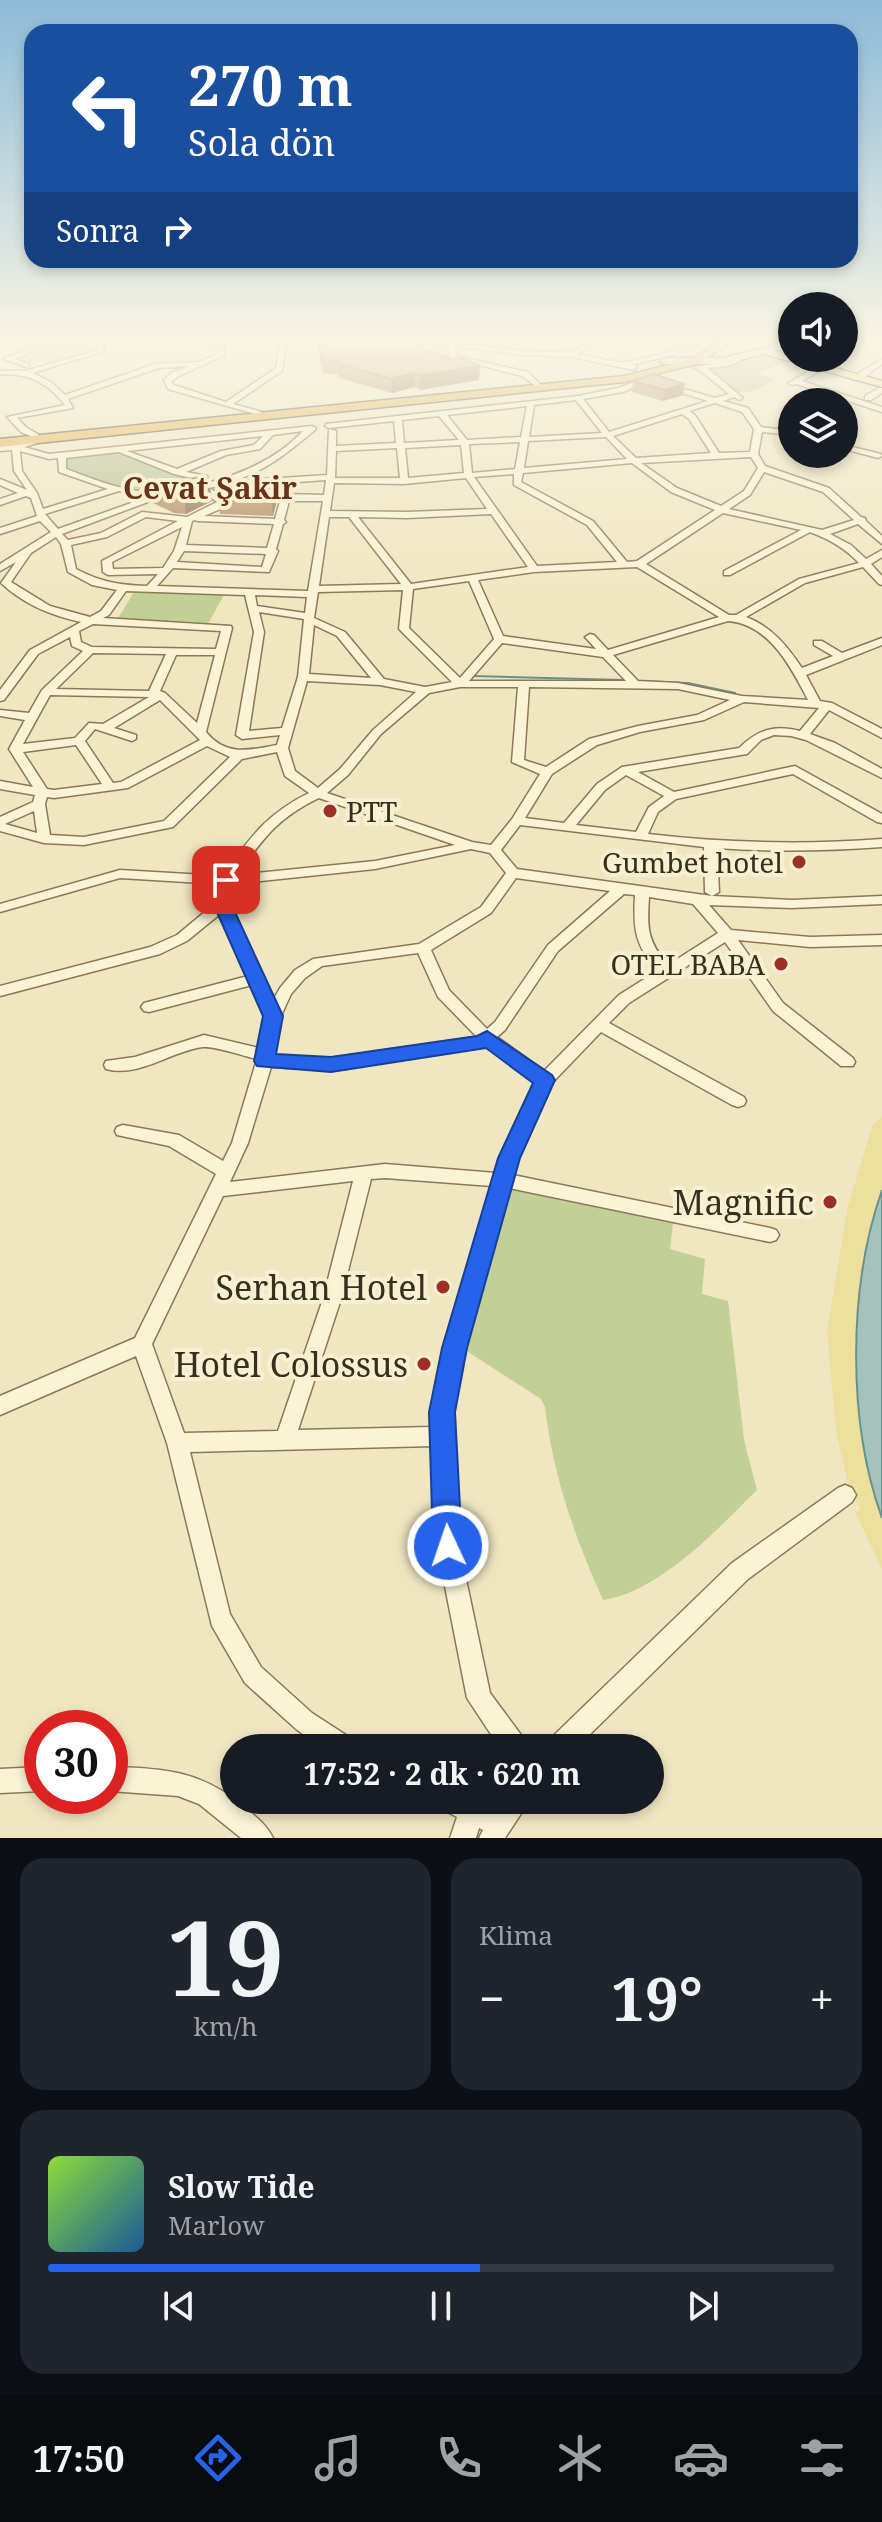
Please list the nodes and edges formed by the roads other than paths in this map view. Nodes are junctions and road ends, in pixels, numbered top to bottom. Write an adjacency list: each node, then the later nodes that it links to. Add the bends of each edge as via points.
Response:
1 (13, 422): 18 (street)
2 (187, 422): 19 (highway)
3 (192, 422): 19 (highway)
4 (374, 422): 13 (street)
5 (398, 422): 24 (street)
6 (448, 422): 22 (street)
7 (529, 422): 21 (street)
8 (597, 422): 17 (street)
9 (647, 422): 17 (street)
10 (695, 422): 32 (street)
11 (753, 422): 14 (street)
12 (310, 429): 13 (street); 16 (street); 34 (street, via 294,447)
13 (329, 429): 25 (street)
14 (758, 429): 15 (street); 30 (street)
15 (778, 431)
16 (270, 433): 20 (street); 27 (street, via 257,447)
17 (607, 435): 21 (street); 35 (street)
18 (21, 438): 19 (highway); 23 (highway); 31 (street, via 49,457); 51 (street, via 18,471)
19 (38, 438): 23 (highway)
20 (222, 438): 26 (street); 29 (street)
21 (526, 441): 22 (street); 39 (street)
22 (465, 443): 24 (street); 40 (street)
23 (0, 444)
24 (401, 444): 25 (street); 44 (street)
25 (333, 449): 41 (street)
26 (114, 450): 31 (street); 38 (street)
27 (241, 450): 29 (street); 34 (street)
28 (858, 451): 33 (street)
29 (224, 453): 38 (street)
30 (754, 454): 32 (street); 36 (street)
31 (62, 455): 50 (street, via 62,470)
32 (716, 455): 35 (street)
33 (878, 456)
34 (268, 460): 37 (street); 42 (street)
35 (636, 463): 39 (street); 59 (street, via 667,486)
36 (762, 468): 59 (street, via 747,493); 66 (street, via 826,490)
37 (248, 470): 46 (street); 47 (street)
38 (177, 472): 49 (street, via 204,478)
39 (519, 472): 40 (street); 80 (street, via 517,483 590,523)
40 (468, 475): 44 (street); 58 (street)
41 (331, 478): 42 (street); 44 (street); 54 (street)
42 (291, 480): 43 (street)
43 (279, 481): 46 (street); 53 (street)
44 (404, 481)
45 (0, 482): 51 (street)
46 (264, 483): 48 (street)
47 (223, 484): 48 (street); 49 (street)
48 (242, 485): 55 (street)
49 (204, 487): 52 (street); 57 (street)
50 (116, 488): 52 (street); 61 (street)
51 (30, 495): 56 (street); 61 (street)
52 (155, 496): 71 (street)
53 (285, 498): 54 (street); 55 (street); 67 (street)
54 (328, 498): 60 (street)
55 (243, 499): 57 (street)
56 (0, 502)
57 (223, 503): 64 (street)
58 (494, 511): 63 (street); 85 (street)
59 (721, 511): 69 (street); 81 (street)
60 (326, 514): 62 (street); 94 (street)
61 (41, 515): 70 (street); 71 (street)
62 (352, 515): 63 (street); 90 (street)
63 (407, 515): 68 (street)
64 (192, 519): 65 (street); 74 (street, via 145,514 104,535); 75 (street); 84 (street, via 107,561 108,572)
65 (237, 520): 67 (street); 76 (street)
66 (862, 520): 72 (street); 73 (street)
67 (281, 522): 77 (street)
68 (411, 529)
69 (807, 530): 72 (street); 87 (street)
70 (0, 531)
71 (58, 532): 74 (street); 78 (street)
72 (823, 533): 82 (street, via 848,546)
73 (882, 541)
74 (66, 543): 91 (street, via 71,570 95,583)
75 (183, 548): 76 (street); 84 (street)
76 (228, 548): 77 (street)
77 (273, 551): 84 (street, via 266,570)
78 (27, 553): 83 (street); 99 (street, via 6,583 37,606)
79 (882, 553): 82 (street)
80 (624, 564): 81 (street); 85 (street)
81 (639, 564): 98 (street)
82 (865, 564): 86 (street); 89 (street); 96 (street, via 802,581)
83 (0, 568)
84 (169, 568): 92 (street)
85 (534, 569): 88 (street)
86 (882, 572)
87 (727, 573)
88 (472, 578): 90 (street); 102 (street)
89 (882, 582)
90 (408, 587): 94 (street); 114 (street, via 404,629)
91 (123, 588): 92 (street); 99 (street)
92 (149, 589): 93 (street)
93 (249, 592): 94 (street); 95 (street)
94 (314, 592): 97 (street)
95 (253, 608): 97 (street); 127 (street, via 259,632 242,735)
96 (741, 616): 98 (street); 110 (street, via 762,628)
97 (309, 618): 111 (street); 112 (street, via 341,634)
98 (727, 618): 108 (street)
99 (93, 621): 100 (street); 107 (street, via 227,628)
100 (74, 631): 105 (street, via 76,644); 119 (street, via 34,652)
101 (590, 637): 108 (street)
102 (499, 639): 108 (street); 114 (street)
103 (882, 641): 109 (street)
104 (818, 643): 109 (street)
105 (90, 650): 106 (street); 117 (street)
106 (173, 650): 107 (street); 118 (street)
107 (222, 652): 130 (street)
108 (606, 654): 115 (street)
109 (842, 657): 110 (street)
110 (800, 673): 121 (street)
111 (303, 677): 112 (street); 127 (street)
112 (380, 682): 116 (street)
113 (524, 683): 114 (street); 115 (street); 136 (street, via 518,762)
114 (460, 684): 116 (street)
115 (635, 684): 120 (street)
116 (425, 690): 140 (street)
117 (46, 692): 118 (street); 124 (street)
118 (157, 695): 125 (street); 130 (street)
119 (0, 698)
120 (742, 699): 121 (street); 136 (street, via 700,718 593,742)
121 (815, 702): 122 (street)
122 (828, 705): 126 (street); 128 (street)
123 (0, 713): 124 (street)
124 (32, 717): 133 (street)
125 (104, 729): 129 (street); 131 (street, via 93,725)
126 (879, 730)
127 (285, 731): 132 (street)
128 (804, 733): 135 (street, via 763,734 743,751); 137 (street)
129 (132, 737)
130 (204, 737): 134 (street); 139 (street, via 124,785)
131 (79, 741): 133 (street); 139 (street)
132 (282, 748): 134 (street); 140 (street, via 289,773)
133 (15, 749): 142 (street)
134 (238, 756): 148 (street, via 168,824 84,841)
135 (626, 770): 141 (street); 146 (street, via 601,787)
136 (547, 772): 144 (street)
137 (882, 774)
138 (0, 785): 142 (street)
139 (110, 787): 142 (street)
140 (318, 794): 151 (street); 154 (street, via 264,829)
141 (672, 796): 143 (street, via 795,770); 147 (street, via 653,810)
142 (40, 798): 145 (street); 148 (street)
143 (882, 819)
144 (517, 821): 146 (street); 152 (street)
145 (0, 824): 148 (street)
146 (567, 828): 147 (street)
147 (640, 837): 150 (street)
148 (44, 839)
149 (882, 843): 150 (street, via 767,848)
150 (710, 844): 157 (street)
151 (469, 845): 152 (street); 154 (street, via 375,865)
152 (494, 850): 153 (street)
153 (513, 873): 155 (street); 164 (street, via 486,910)
154 (226, 880): 160 (street); 161 (street, via 120,874)
155 (621, 889): 156 (street); 171 (street, via 553,948)
156 (642, 891): 158 (street); 165 (street, via 640,936)
157 (712, 892)
158 (697, 900): 159 (street); 162 (street)
159 (882, 900)
160 (223, 904): 166 (street); 167 (street, via 182,938 155,951)
161 (0, 908)
162 (727, 934): 163 (street, via 810,942); 165 (street); 173 (street, via 778,1007)
163 (882, 940)
164 (423, 948): 169 (street, via 318,962 285,992); 171 (street, via 443,993)
165 (665, 971): 170 (street)
166 (257, 979): 168 (street); 169 (street)
167 (0, 991)
168 (149, 1007)
169 (273, 1016): 172 (street)
170 (598, 1024): 175 (street); 176 (street)
171 (487, 1038): 172 (street, via 331,1064); 175 (street)
172 (265, 1058): 174 (street, via 204,1041); 178 (street)
173 (847, 1062)
174 (112, 1065)
175 (545, 1080): 180 (street)
176 (738, 1101)
177 (123, 1131): 178 (street, via 173,1140)
178 (227, 1172): 181 (street)
179 (364, 1173): 180 (street); 181 (street); 186 (street, via 332,1299)
180 (502, 1180): 182 (street); 185 (street, via 455,1348)
181 (218, 1190): 183 (street)
182 (770, 1235)
183 (142, 1344): 184 (street); 187 (street)
184 (0, 1406)
185 (442, 1436): 186 (street); 190 (street, via 448,1546 479,1698)
186 (285, 1440): 187 (street)
187 (177, 1443): 189 (street, via 220,1618 253,1675)
188 (845, 1495): 191 (street, via 740,1571)
189 (323, 1734)
190 (505, 1734)
191 (573, 1734)
192 (24, 1780): 194 (street)
193 (128, 1780): 199 (street, via 180,1782 204,1790)
194 (0, 1781)
195 (467, 1814): 200 (street)
196 (479, 1814): 198 (street)
197 (507, 1814): 198 (street)
198 (495, 1831)
199 (260, 1838)
200 (463, 1838)

